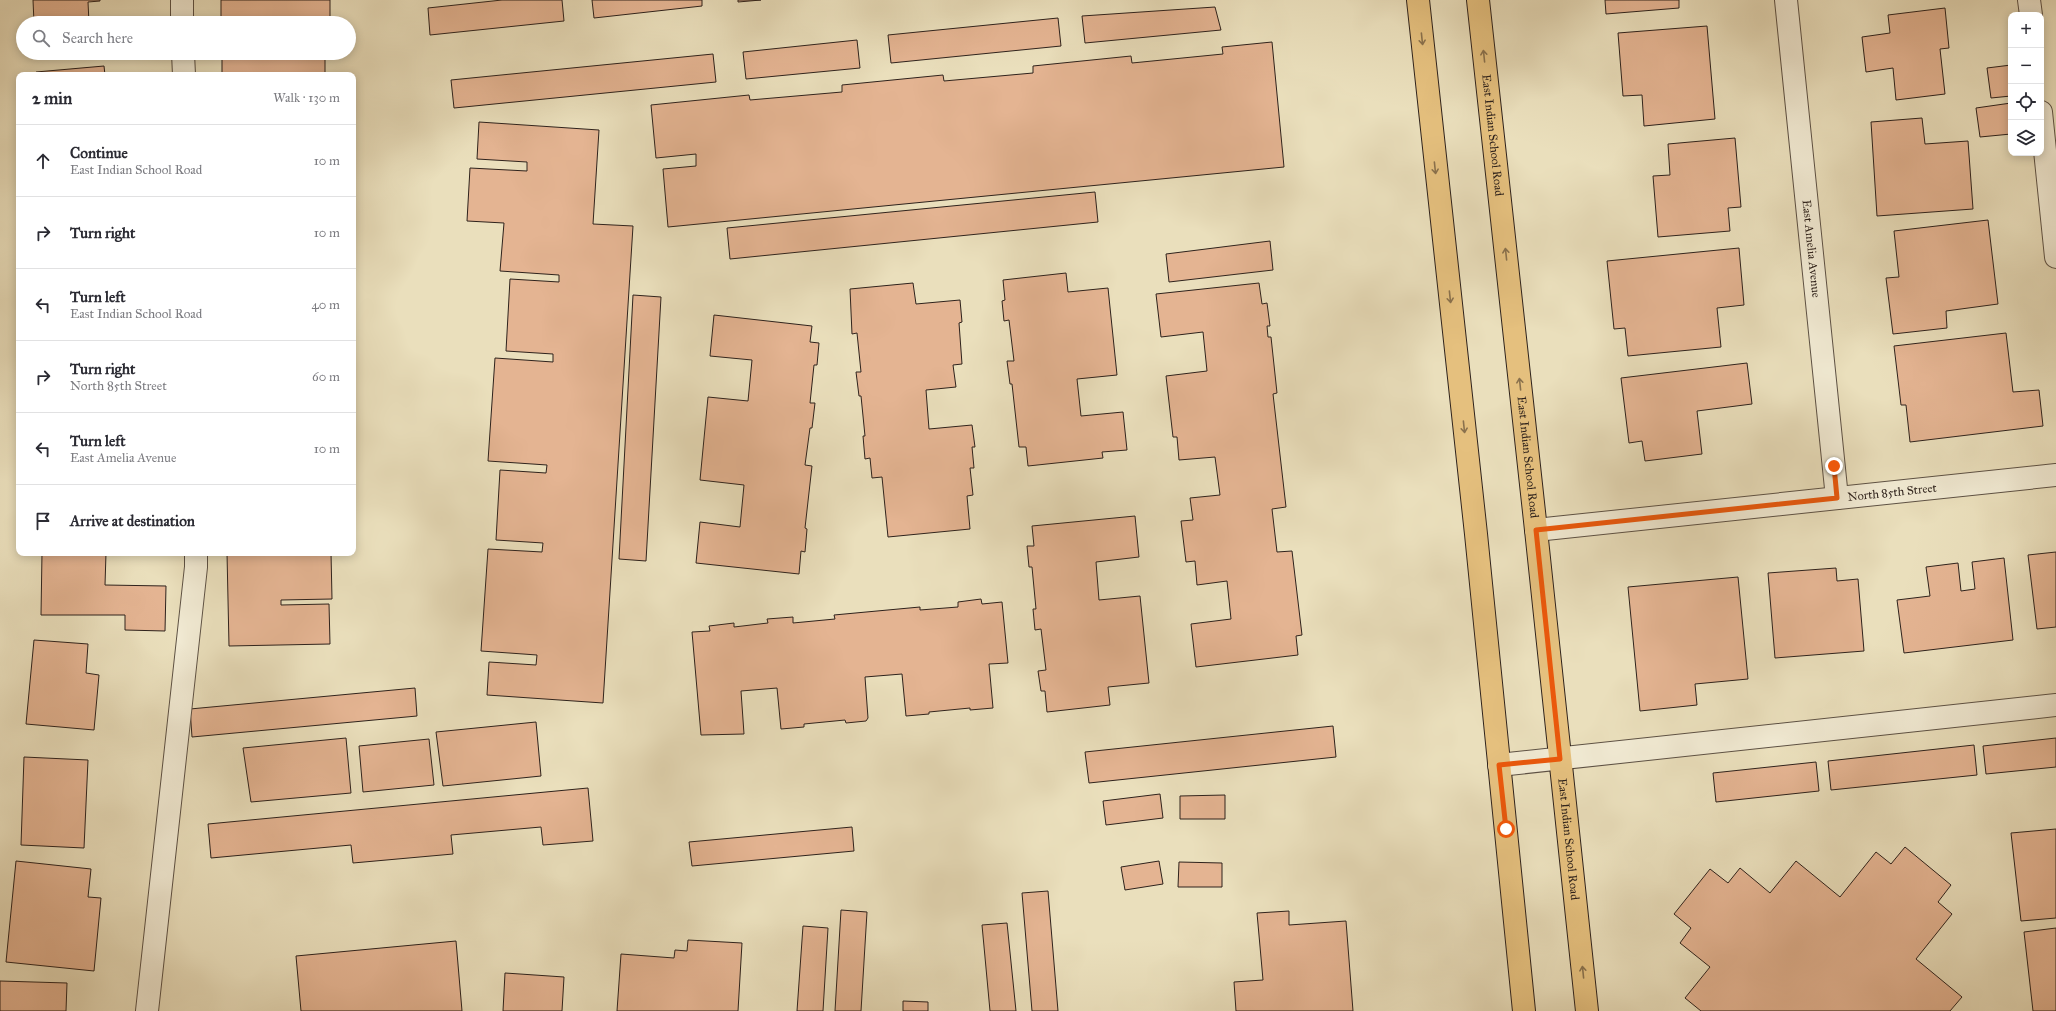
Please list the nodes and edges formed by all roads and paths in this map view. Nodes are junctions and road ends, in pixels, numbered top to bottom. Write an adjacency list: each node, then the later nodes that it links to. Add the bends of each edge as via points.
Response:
1 (182, 0): 7 (street)
2 (1418, 0): 19 (main road, one-way to 19)
3 (1478, 0): 15 (main road, East Indian School Road, one-way to 3)
4 (1786, 0): 14 (street, East Amelia Avenue)
5 (2029, 0): 6 (street)
6 (2031, 12)
7 (182, 16)
8 (183, 60): 9 (street)
9 (184, 72)
10 (2042, 120): 11 (street)
11 (2053, 205): 12 (street)
12 (2056, 257)
13 (2056, 475): 14 (street, North 85th Street)
14 (1837, 498): 15 (street, North 85th Street)
15 (1536, 530): 18 (main road, East Indian School Road)
16 (196, 556): 20 (street)
17 (2056, 705): 18 (street)
18 (1560, 759): 19 (street); 22 (main road, East Indian School Road, one-way to 18)
19 (1499, 765): 21 (main road)
20 (147, 1011)
21 (1524, 1011)
22 (1587, 1011)

